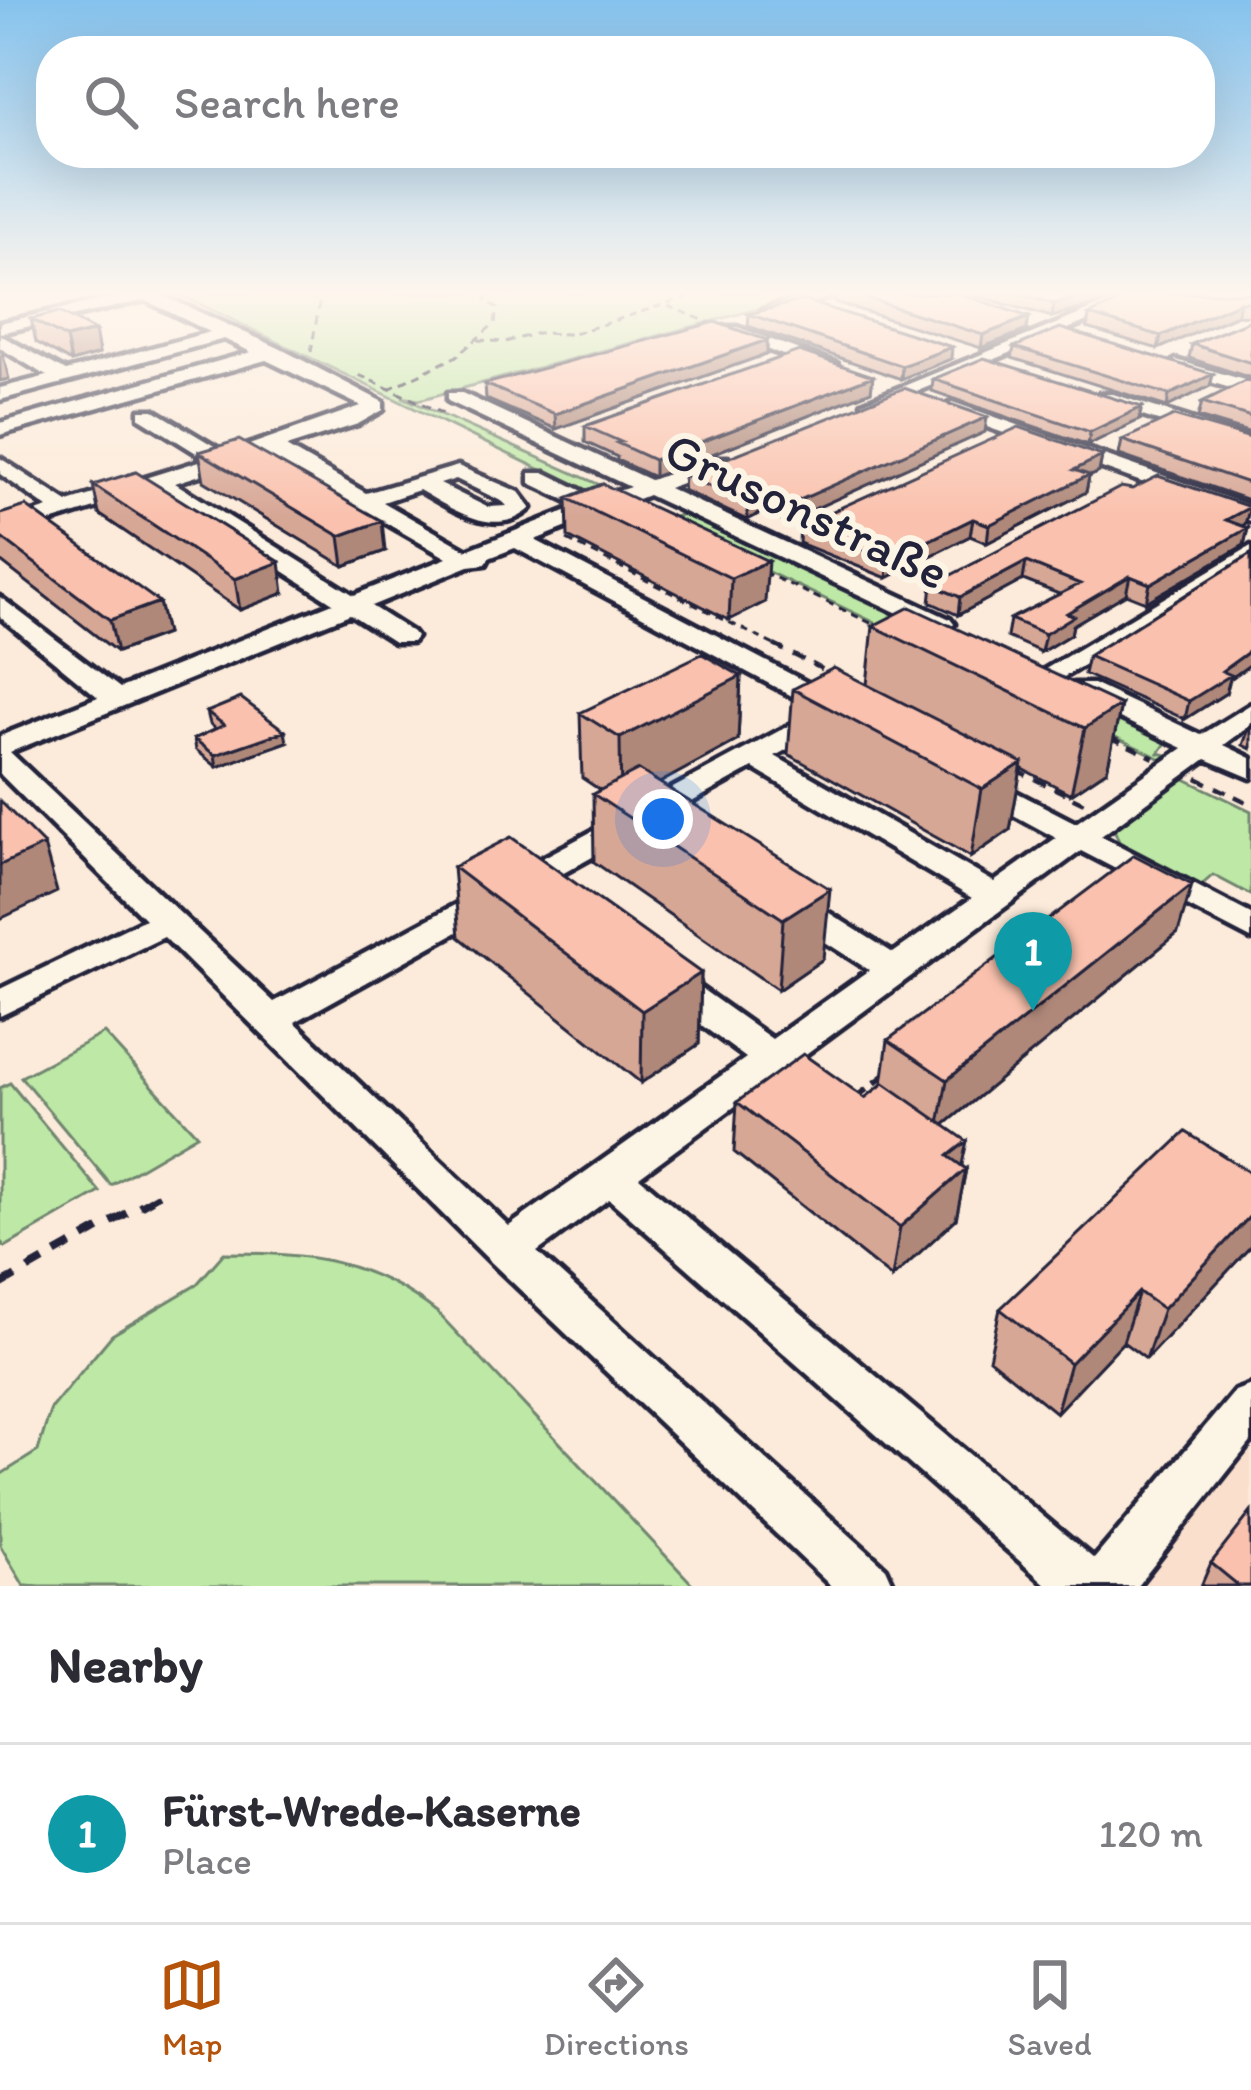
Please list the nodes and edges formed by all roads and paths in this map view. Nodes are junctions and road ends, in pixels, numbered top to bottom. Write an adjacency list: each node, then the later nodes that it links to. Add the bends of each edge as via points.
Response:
1 (46, 367): 14 (street)
2 (100, 367): 14 (street)
3 (161, 367): 23 (street)
4 (220, 367): 26 (street)
5 (302, 367): 30 (street, via 376,406)
6 (434, 367): 16 (path)
7 (763, 367): 12 (street)
8 (833, 367): 17 (street)
9 (961, 367): 17 (street)
10 (1011, 367): 13 (street)
11 (1181, 367): 15 (street)
12 (757, 369)
13 (1024, 371)
14 (63, 377): 19 (street)
15 (1245, 387): 25 (street)
16 (389, 388)
17 (902, 391): 22 (street); 41 (street, via 1005,436 1099,452 1132,481)
18 (1086, 392): 25 (street)
19 (0, 394)
20 (462, 400): 21 (path); 28 (street, Grusonstraße)
21 (422, 403)
22 (860, 407)
23 (0, 411)
24 (146, 414): 32 (street)
25 (1159, 423): 29 (street)
26 (0, 429)
27 (589, 429): 28 (street)
28 (548, 444): 37 (street, Grusonstraße)
29 (1251, 445)
30 (268, 446): 32 (street); 38 (street)
31 (734, 457): 37 (street)
32 (224, 460): 35 (street)
33 (0, 464): 40 (street)
34 (538, 478): 39 (street)
35 (158, 481): 40 (street); 49 (street)
36 (421, 482): 38 (street)
37 (650, 490): 39 (street); 52 (street, Grusonstraße, via 907,598)
38 (364, 501): 45 (street)
39 (597, 506): 43 (street)
40 (65, 510): 42 (street)
41 (1251, 514)
42 (0, 530)
43 (530, 533): 45 (street); 46 (street); 53 (path)
44 (1251, 554): 59 (street, via 1040,670)
45 (466, 559): 46 (street); 49 (street)
46 (568, 565): 58 (street, via 848,715)
47 (759, 571): 50 (path)
48 (0, 604): 54 (street)
49 (353, 604): 51 (street); 54 (street)
50 (889, 632)
51 (403, 637)
52 (973, 639)
53 (830, 673)
54 (117, 699): 57 (street)
55 (1251, 712): 59 (street)
56 (1092, 728): 59 (path)
57 (0, 746)
58 (753, 756): 65 (street); 71 (street)
59 (1188, 756): 62 (street); 64 (path); 66 (street)
60 (0, 758): 73 (street)
61 (1006, 764): 66 (path)
62 (1251, 769)
63 (958, 773): 67 (street)
64 (1251, 804)
65 (649, 813): 68 (street); 69 (street)
66 (1108, 815): 67 (street)
67 (1078, 837): 71 (street); 74 (street)
68 (686, 838)
69 (527, 880): 72 (street); 78 (street)
70 (762, 886): 76 (street)
71 (995, 897): 76 (street)
72 (565, 908)
73 (168, 921): 77 (street); 78 (street)
74 (1251, 928)
75 (640, 962): 79 (street)
76 (894, 970): 79 (street)
77 (0, 1004)
78 (272, 1019): 84 (street)
79 (772, 1058): 82 (street)
80 (884, 1076): 81 (path)
81 (848, 1105)
82 (611, 1177): 84 (street); 88 (street)
83 (167, 1190): 85 (path)
84 (507, 1251): 87 (street)
85 (0, 1286)
86 (1251, 1406): 89 (street)
87 (868, 1586)
88 (1087, 1586)
89 (1105, 1586)

